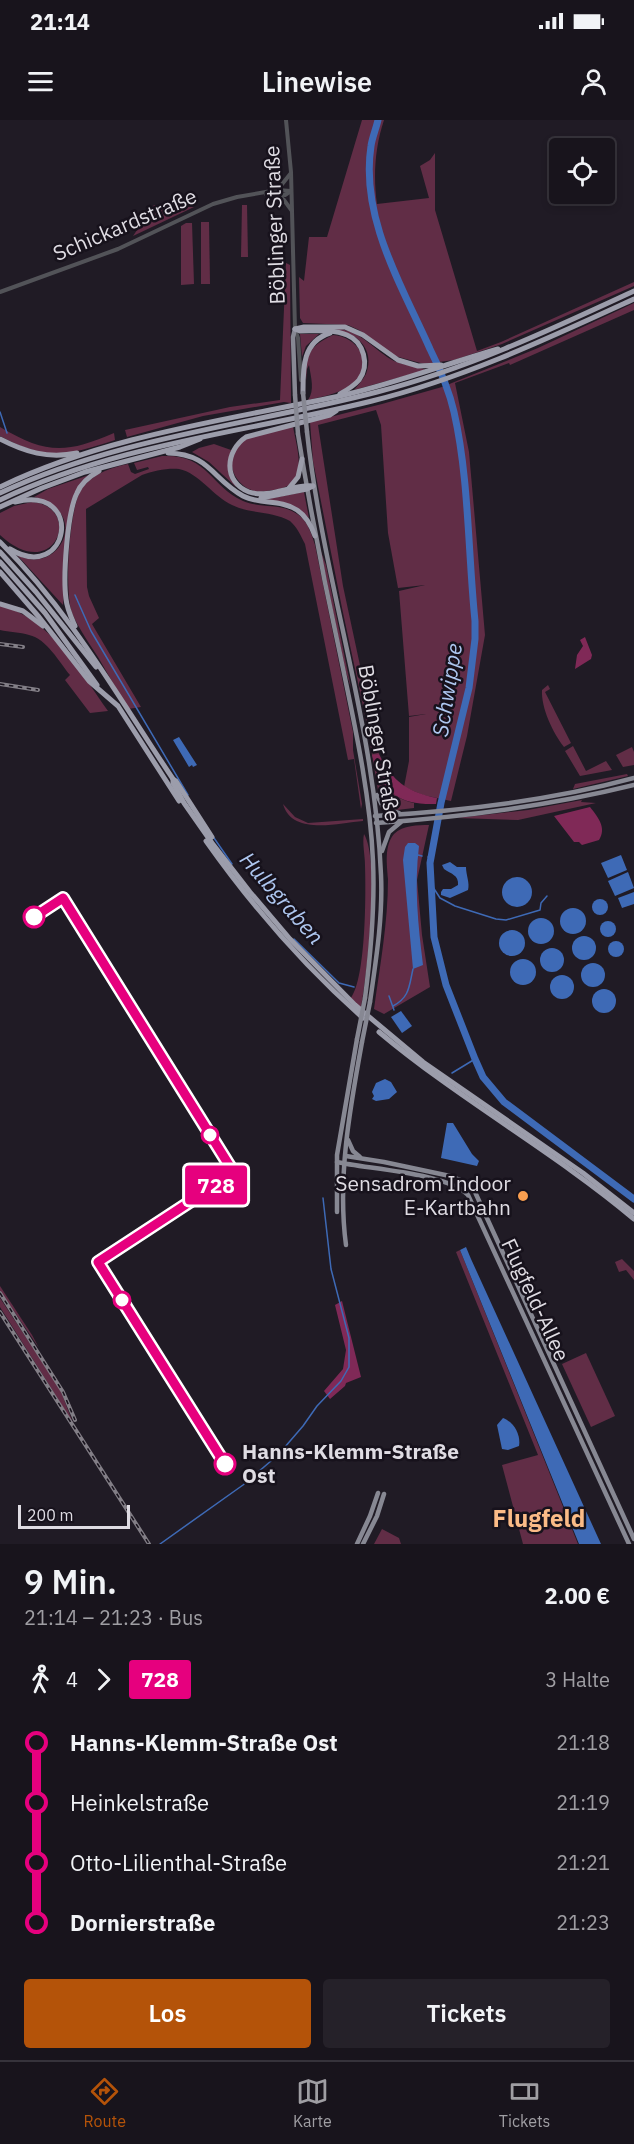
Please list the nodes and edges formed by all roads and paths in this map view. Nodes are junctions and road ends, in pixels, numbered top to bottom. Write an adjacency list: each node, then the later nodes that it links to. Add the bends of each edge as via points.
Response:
1 (286, 120): 2 (street, Böblinger Straße)
2 (291, 172): 3 (street, Böblinger Straße); 4 (street)
3 (291, 191): 4 (street, Schickardstraße); 5 (street, Böblinger Straße)
4 (276, 192): 5 (street); 7 (street, Schickardstraße, via 210,205 118,249)
5 (292, 212): 9 (street, Böblinger Straße)
6 (634, 291): 11 (highway, via 528,340)
7 (0, 292)
8 (634, 298): 12 (highway, via 527,348 455,376)
9 (295, 329): 10 (highway); 12 (highway, via 349,328 393,358); 13 (street, Böblinger Straße); 20 (main road, Böblinger Straße, bridge, via 294,385)
10 (334, 332): 13 (highway, via 318,339 308,352); 14 (highway, via 355,339 364,361 357,382)
11 (450, 366): 12 (highway); 12 (highway)
12 (428, 375): 14 (highway); 15 (highway); 25 (highway, via 343,401 121,449 57,469)
13 (303, 393): 23 (main road, Böblinger Straße, bridge)
14 (333, 397): 18 (highway)
15 (342, 408): 16 (highway); 24 (highway, via 330,415 246,437 233,450 229,465 233,479 242,488 255,494)
16 (204, 436): 19 (highway); 27 (highway, via 54,477)
17 (0, 439): 18 (highway, via 45,455)
18 (99, 449): 22 (highway)
19 (160, 453): 21 (highway); 26 (highway, via 194,457)
20 (302, 459): 23 (main road, Böblinger Straße); 24 (highway, via 298,477)
21 (107, 467): 27 (highway); 34 (highway, via 82,485 71,511 66,593)
22 (0, 487)
23 (309, 487): 24 (highway); 26 (highway); 28 (main road, Böblinger Straße); 39 (main road, Böblinger Straße)
24 (288, 489)
25 (0, 493)
26 (250, 499): 28 (highway, via 294,508 307,519)
27 (2, 504): 29 (highway, via 44,501 56,510 63,529 56,547 43,556 25,556)
28 (315, 536): 44 (main road, Böblinger Straße, via 355,726)
29 (2, 544): 34 (highway)
30 (0, 552): 37 (highway, via 49,607)
31 (0, 562): 36 (highway, via 52,622)
32 (0, 572): 35 (highway)
33 (0, 604): 35 (highway, via 28,614)
34 (78, 633): 37 (highway)
35 (53, 634): 36 (highway)
36 (102, 692): 41 (highway, via 124,715)
37 (129, 711): 41 (highway)
38 (634, 778): 43 (main road, via 557,796)
39 (373, 784): 43 (main road, via 383,807); 45 (main road, Böblinger Straße)
40 (634, 785): 46 (main road, via 558,802)
41 (185, 803): 42 (highway)
42 (192, 814): 60 (highway, via 290,939 375,1023 451,1083 583,1173); 61 (highway, via 229,872 272,926 352,1007 430,1072 573,1171)
43 (407, 814): 45 (main road)
44 (369, 816): 45 (main road); 48 (main road, Böblinger Straße)
45 (376, 816): 47 (main road, Böblinger Straße)
46 (403, 821): 47 (main road); 49 (main road, via 385,839)
47 (377, 823): 48 (main road); 49 (main road, Böblinger Straße)
48 (370, 824): 50 (main road, Böblinger Straße, bridge, via 373,916)
49 (380, 866): 50 (main road, Böblinger Straße, bridge, via 381,900 370,1002)
50 (360, 1040): 51 (main road, Böblinger Straße); 52 (main road, Böblinger Straße)
51 (347, 1138): 53 (main road, Böblinger Straße); 54 (main road)
52 (337, 1155): 53 (street); 55 (main road, Böblinger Straße)
53 (346, 1156): 54 (main road, Flugfeld-Allee); 57 (main road, Böblinger Straße)
54 (360, 1157): 56 (main road, Flugfeld-Allee)
55 (337, 1162): 57 (main road, Flugfeld-Allee); 59 (main road, Böblinger Straße)
56 (384, 1162): 58 (main road); 63 (main road, Flugfeld-Allee, via 464,1181 477,1197)
57 (346, 1164): 58 (main road, Flugfeld-Allee); 62 (main road, Böblinger Straße)
58 (375, 1167): 64 (main road, Flugfeld-Allee, via 460,1188 470,1199)
59 (337, 1212)
60 (634, 1213)
61 (634, 1219)
62 (346, 1245)
63 (502, 1252): 64 (main road); 65 (main road, Flugfeld-Allee)
64 (496, 1255): 66 (main road, Flugfeld-Allee)
65 (519, 1288): 66 (main road); 67 (main road, Flugfeld-Allee)
66 (513, 1291): 68 (main road, Flugfeld-Allee)
67 (578, 1416): 68 (main road); 69 (main road, Flugfeld-Allee)
68 (572, 1419): 70 (main road, Flugfeld-Allee)
69 (594, 1452): 70 (main road); 71 (main road, Flugfeld-Allee)
70 (588, 1456): 74 (main road, Flugfeld-Allee)
71 (634, 1539)
72 (357, 1544): 73 (main road, via 381,1493)
73 (363, 1544)
74 (629, 1544)

